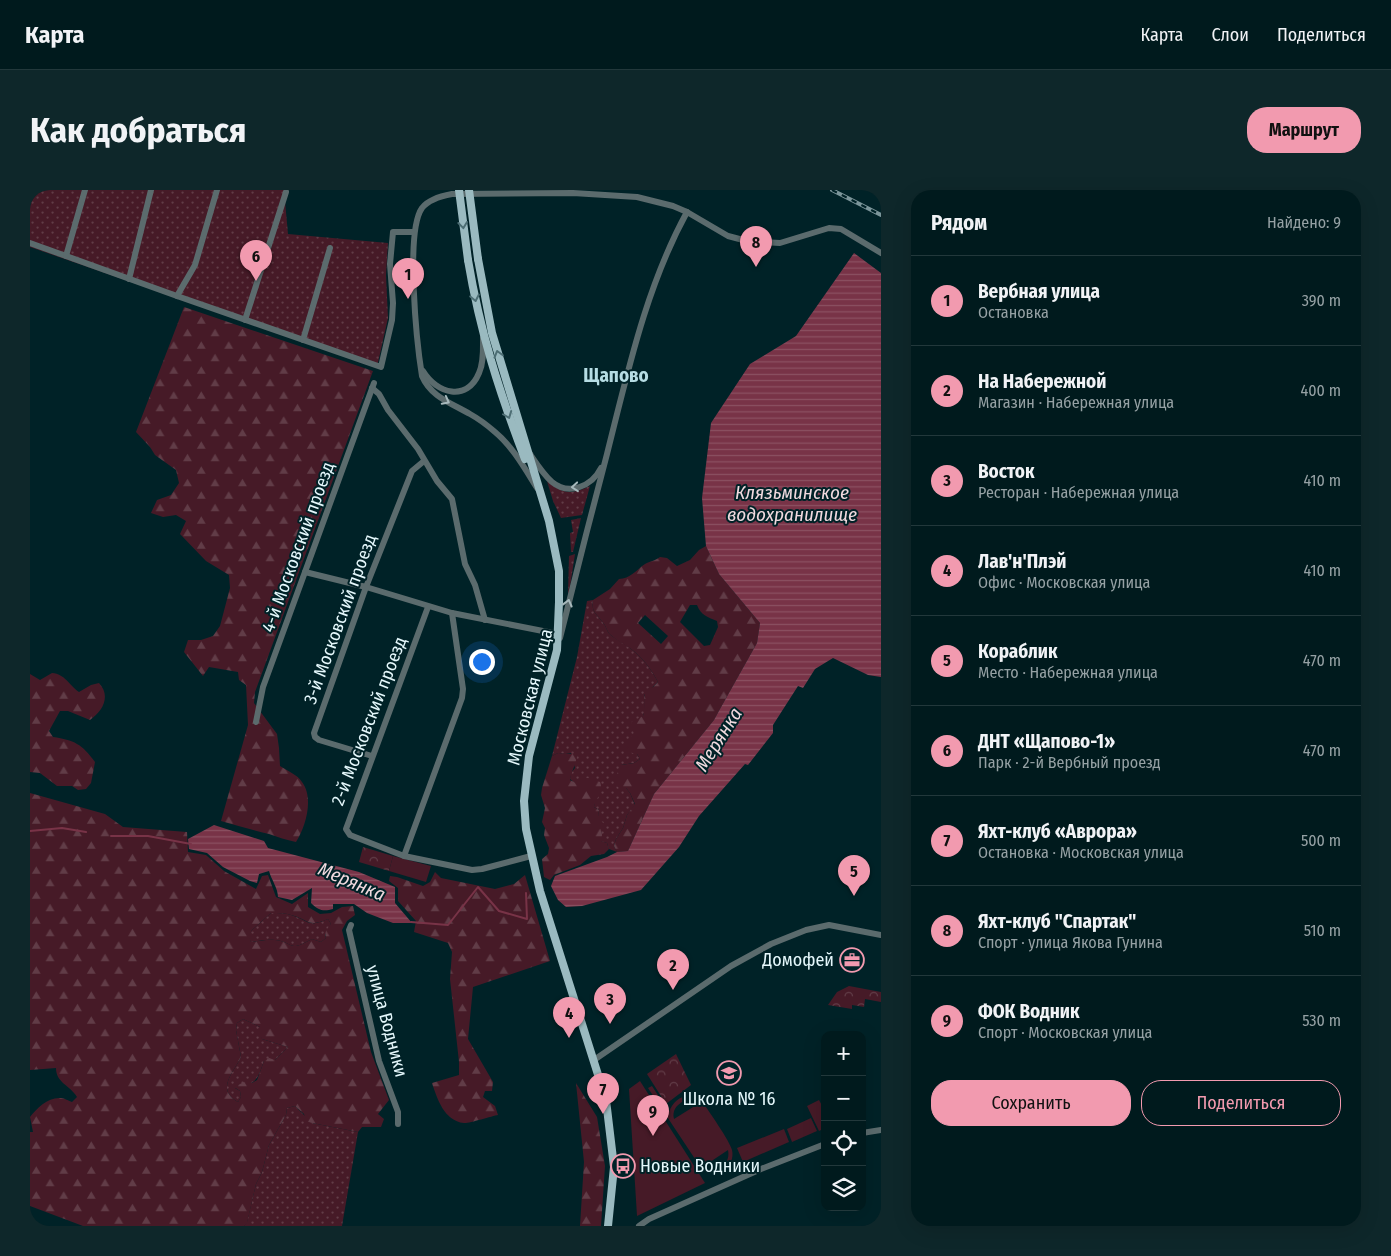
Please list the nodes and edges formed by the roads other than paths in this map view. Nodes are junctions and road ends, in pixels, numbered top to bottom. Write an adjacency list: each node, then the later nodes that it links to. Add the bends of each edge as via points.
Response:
1 (84, 190): 12 (street)
2 (151, 190): 13 (street)
3 (217, 190): 14 (street, via 195,265)
4 (459, 190): 16 (main road, one-way to 16, bridge, via 468,260)
5 (469, 190): 19 (main road, one-way to 5, bridge, via 492,333)
6 (286, 192): 15 (street)
7 (687, 212): 8 (street, via 653,199 619,194 452,194 428,203 417,216); 11 (street, via 728,236 747,241 780,243 829,228 841,229); 20 (street, Московская улица, via 665,255 649,299)
8 (414, 232): 17 (street, via 393,232 390,264 392,320 381,367); 18 (street)
9 (30, 243): 12 (street)
10 (330, 248): 17 (street)
11 (881, 252)
12 (66, 256): 13 (street)
13 (129, 279): 14 (street)
14 (177, 296): 15 (street)
15 (245, 320): 17 (street)
16 (483, 335): 18 (street, via 480,372 464,389 451,392 440,389 426,376); 22 (main road, one-way to 22, via 500,394)
17 (303, 340)
18 (420, 363): 22 (street, one-way to 22, via 422,376 430,389 497,434)
19 (528, 451): 20 (street, one-way to 19, via 592,481 584,486 566,488 552,482); 23 (main road)
20 (606, 455): 30 (street, Московская улица, one-way to 20)
21 (424, 461): 24 (street, 4-й Московский проезд, via 373,386); 25 (street, 3-й Московский проезд, via 412,471); 28 (street, via 452,499 465,564 475,584)
22 (537, 489): 23 (main road)
23 (543, 500): 29 (main road, via 559,571)
24 (305, 572): 25 (street); 31 (street, 4-й Московский проезд, via 263,687)
25 (366, 587): 26 (street); 32 (street, 3-й Московский проезд, via 314,733 319,740)
26 (428, 607): 27 (street); 32 (street, 2-й Московский проезд)
27 (452, 613): 28 (street); 33 (street, via 462,698)
28 (485, 620): 29 (street)
29 (558, 634): 30 (main road)
30 (557, 650): 34 (main road, Московская улица, via 525,778 526,829)
31 (256, 722)
32 (372, 756): 33 (street, 2-й Московский проезд, via 346,827 350,835)
33 (404, 856): 34 (street, via 472,870)
34 (531, 856): 37 (main road, Московская улица)
35 (351, 925): 38 (street, улица Водники, via 349,930 379,1061 398,1112)
36 (881, 935): 37 (street, via 829,925 771,944 724,970)
37 (594, 1060): 42 (main road, Московская улица, via 606,1100 614,1157)
38 (398, 1124)
39 (881, 1130): 40 (street)
40 (866, 1132)
41 (821, 1146): 43 (street)
42 (608, 1226)
43 (639, 1226)

